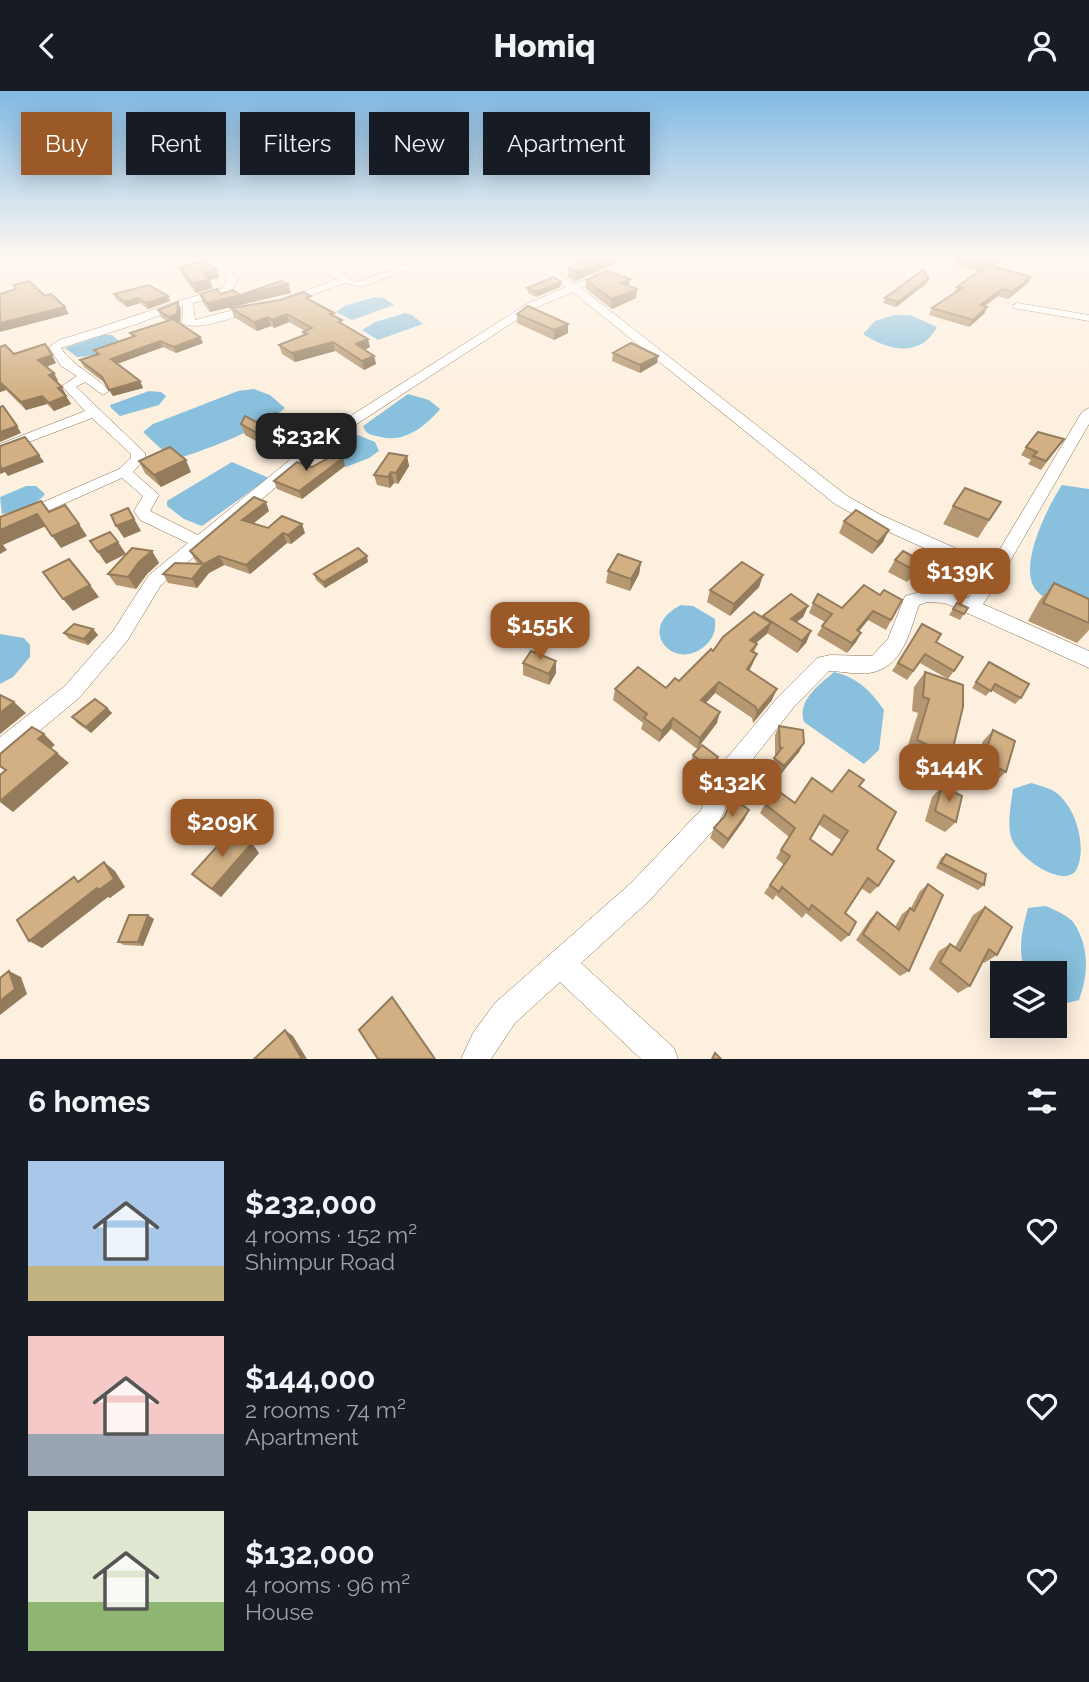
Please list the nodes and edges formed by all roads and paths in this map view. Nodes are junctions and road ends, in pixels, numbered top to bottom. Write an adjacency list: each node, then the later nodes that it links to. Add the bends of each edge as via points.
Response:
1 (180, 303): 8 (street, via 55,347 65,363)
2 (187, 303): 3 (street, via 190,324)
3 (277, 303)
4 (538, 303): 15 (street, via 324,439)
5 (594, 303): 16 (street, via 841,500)
6 (1017, 306): 7 (street)
7 (1089, 318)
8 (86, 376): 9 (street); 11 (street, via 68,387)
9 (103, 391)
10 (1089, 412): 16 (street)
11 (93, 413): 12 (street); 13 (street, via 138,453 138,459)
12 (0, 449)
13 (124, 472): 14 (street); 15 (street, via 151,495 143,506 146,516)
14 (0, 527)
15 (197, 541): 19 (street, via 155,580 120,636 72,692)
16 (995, 573): 17 (street)
17 (971, 607): 18 (street); 20 (street, via 949,596 923,594 911,600 892,651 882,661 824,664 734,766 709,818 640,892)
18 (1089, 660)
19 (0, 750)
20 (559, 962): 21 (street, via 505,1013); 22 (street)
21 (476, 1059)
22 (663, 1059)

